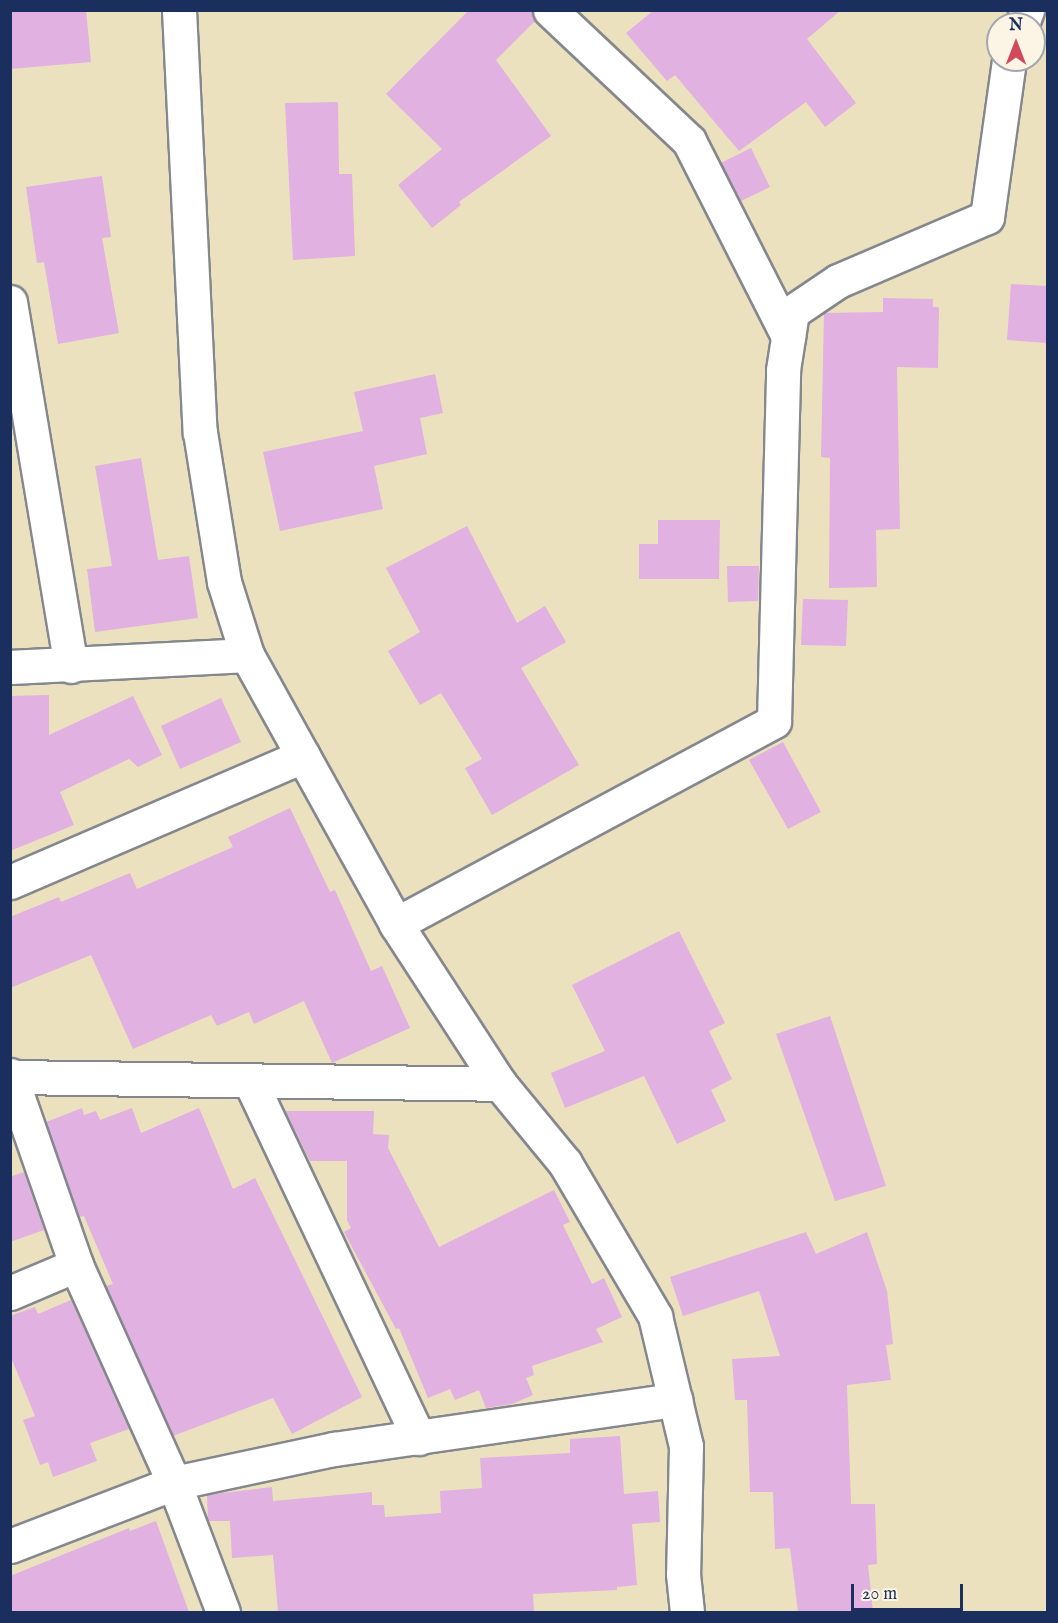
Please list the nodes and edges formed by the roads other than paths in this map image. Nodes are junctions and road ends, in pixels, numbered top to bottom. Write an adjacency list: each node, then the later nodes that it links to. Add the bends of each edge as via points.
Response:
1 (179, 10): 7 (street, via 200,432 224,582)
2 (550, 10): 5 (street, via 689,141)
3 (1007, 72): 5 (street, via 987,217 838,281 792,312)
4 (10, 302): 6 (street)
5 (788, 336): 12 (street, via 783,370 774,721)
6 (20, 439): 8 (street)
7 (248, 655): 8 (street); 10 (street)
8 (71, 666): 9 (street)
9 (10, 667)
10 (303, 756): 11 (street); 12 (street)
11 (10, 882)
12 (396, 924): 15 (street)
13 (11, 1077): 14 (street); 16 (street)
14 (250, 1081): 15 (street); 19 (street)
15 (500, 1084): 18 (street, via 565,1163 623,1257 655,1316)
16 (76, 1265): 17 (street); 20 (street)
17 (10, 1293)
18 (676, 1401): 19 (street); 23 (street, via 686,1446 683,1574)
19 (419, 1438): 20 (street, via 334,1449)
20 (174, 1483): 21 (street); 22 (street)
21 (10, 1546)
22 (223, 1612)
23 (687, 1612)

